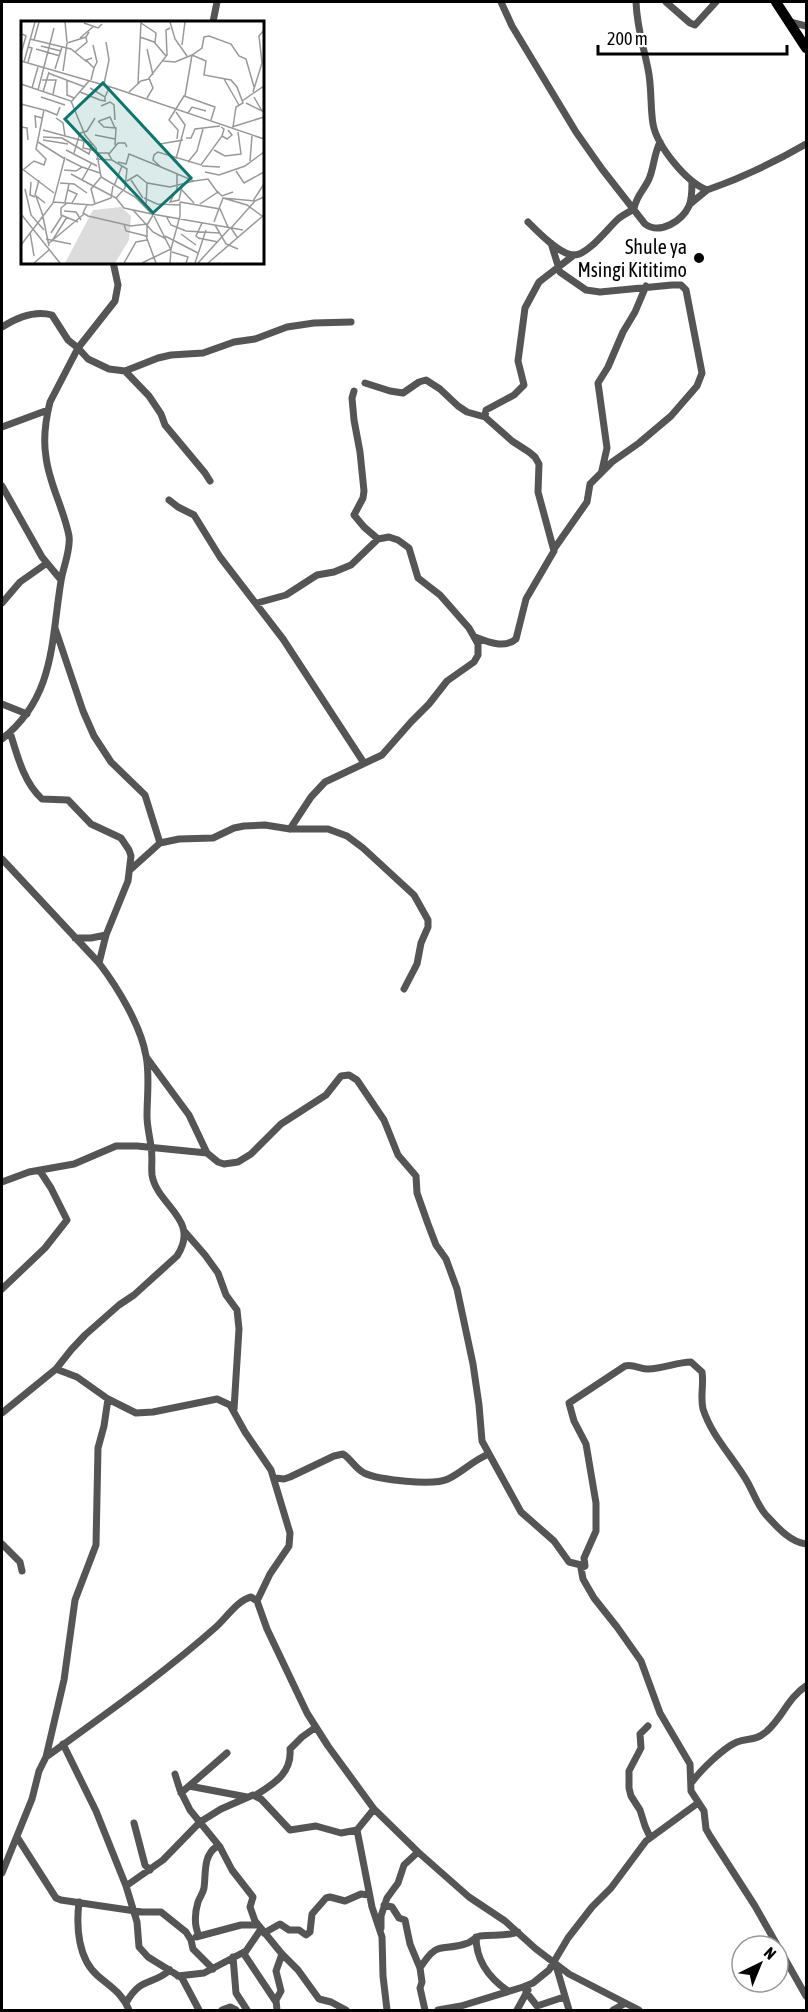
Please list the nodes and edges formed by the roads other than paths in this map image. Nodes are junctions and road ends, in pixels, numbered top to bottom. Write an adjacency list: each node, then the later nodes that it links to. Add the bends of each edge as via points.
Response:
1 (217, 2): 7 (street)
2 (501, 2): 16 (street, via 576,132)
3 (636, 2): 11 (street, via 653,123)
4 (666, 2): 5 (street, via 695,25)
5 (716, 2)
6 (776, 2): 8 (highway)
7 (213, 21)
8 (790, 22): 9 (street); 10 (highway)
9 (807, 26)
10 (807, 48)
11 (660, 142): 13 (street); 16 (street, via 649,179)
12 (807, 144): 14 (street, via 750,174)
13 (692, 182): 14 (street); 15 (street)
14 (707, 190): 15 (street)
15 (688, 206): 16 (street, via 670,225 656,228 645,224)
16 (634, 209): 19 (street, via 585,251)
17 (528, 222): 18 (street)
18 (551, 243): 19 (street); 21 (street)
19 (574, 255): 21 (street)
20 (113, 264): 25 (street, via 118,285 116,301)
21 (557, 266): 22 (street, via 586,290); 30 (street, via 539,282 525,308 518,361 524,385 486,410)
22 (646, 286): 32 (street, via 598,383 607,448); 32 (street, via 681,285 686,290 702,374 698,386 670,416)
23 (351, 322): 26 (street, via 294,326 203,353 158,358)
24 (2, 327): 25 (street, via 22,316 52,315)
25 (78, 348): 26 (street, via 98,365); 29 (street)
26 (124, 371): 33 (street, via 149,396 165,425)
27 (365, 383): 30 (street, via 403,393 426,380 467,412)
28 (354, 392): 36 (street, via 364,490 354,515)
29 (48, 410): 31 (street); 39 (street, via 46,456 69,537)
30 (485, 417): 37 (street, via 535,457 540,473 538,492)
31 (2, 427)
32 (603, 470): 37 (street, via 589,487 587,502)
33 (210, 481)
34 (2, 486): 38 (street)
35 (169, 500): 41 (street, via 194,515 220,557)
36 (378, 539): 41 (street, via 351,565 317,575 286,595); 43 (street, via 389,537 409,548 418,578 440,595)
37 (554, 549): 43 (street, via 526,599 516,639 502,644)
38 (47, 563): 39 (street); 40 (street)
39 (61, 580): 42 (street)
40 (3, 599)
41 (257, 603): 48 (street)
42 (55, 626): 45 (street, via 46,676); 50 (street, via 94,736 111,762 145,795)
43 (475, 637): 48 (street, via 479,650 474,662 447,681 382,755)
44 (2, 704): 45 (street)
45 (27, 714): 46 (street)
46 (10, 732): 47 (street); 52 (street, via 36,794 42,799 68,800 92,824 121,838 131,856)
47 (2, 739)
48 (364, 763): 49 (street, via 325,782)
49 (290, 829): 50 (street, via 244,826 213,838); 56 (street, via 328,829 347,836 414,895 429,924 417,964)
50 (160, 843): 52 (street)
51 (2, 859): 54 (street)
52 (130, 870): 53 (street)
53 (106, 935): 54 (street); 55 (street)
54 (75, 938): 55 (street)
55 (99, 963): 57 (street, via 137,1027)
56 (404, 989)
57 (147, 1058): 58 (street); 59 (street, via 189,1115)
58 (151, 1148): 59 (street); 60 (street, via 116,1146 74,1164); 62 (street, via 154,1180)
59 (207, 1154): 68 (street, via 224,1164 244,1159 281,1124 326,1095 341,1076 357,1080 384,1120 398,1155 416,1176 417,1193 428,1224 453,1277 473,1364 480,1433)
60 (40, 1171): 61 (street); 63 (street, via 67,1220 45,1248)
61 (2, 1182)
62 (184, 1232): 64 (street, via 177,1256 85,1335); 66 (street, via 218,1273 237,1310)
63 (2, 1288)
64 (56, 1369): 65 (street, via 85,1382); 67 (street)
65 (108, 1399): 66 (street, via 136,1413 217,1399); 80 (street, via 98,1448 96,1545 75,1600 64,1680)
66 (234, 1410): 69 (street)
67 (2, 1413)
68 (489, 1454): 69 (street, via 444,1480 422,1482 374,1476 361,1471 343,1454 290,1477); 72 (street, via 521,1512 554,1541 569,1562)
69 (275, 1478): 74 (street, via 290,1540)
70 (2, 1544): 73 (street, via 20,1562)
71 (807, 1544): 72 (street, via 793,1540 766,1516 718,1439 701,1401 704,1380 699,1368 692,1362 645,1370 633,1365 618,1370 569,1404 586,1444 596,1503 596,1531 584,1558)
72 (585, 1566): 82 (street, via 581,1568 582,1579 640,1661 660,1713 690,1764)
73 (22, 1572)
74 (257, 1600): 77 (street, via 297,1695); 78 (street, via 248,1598 146,1685)
75 (807, 1686): 82 (street, via 766,1732 753,1740 733,1744 707,1764)
76 (648, 1726): 92 (street, via 640,1734 640,1748 628,1777 631,1797)
77 (316, 1727): 85 (street, via 290,1749 290,1762 276,1782); 88 (street)
78 (63, 1744): 80 (street); 98 (street)
79 (227, 1753): 83 (street)
80 (46, 1757): 93 (street)
81 (175, 1774): 84 (street)
82 (692, 1782): 87 (street, via 691,1791)
83 (189, 1786): 84 (street); 86 (street)
84 (182, 1793): 89 (street)
85 (256, 1795): 86 (street); 91 (street, via 290,1830 316,1826 341,1833)
86 (247, 1797): 89 (street)
87 (698, 1803): 92 (street); 120 (street, via 704,1811 706,1829)
88 (374, 1809): 91 (street); 95 (street)
89 (200, 1821): 94 (street); 96 (street)
90 (134, 1823): 96 (street, via 145,1865)
91 (357, 1830): 99 (street)
92 (650, 1836): 112 (street, via 568,1938)
93 (17, 1837): 97 (street); 100 (street, via 52,1894)
94 (219, 1847): 103 (street, via 253,1897 250,1907); 105 (street, via 212,1850 207,1862 195,1926)
95 (418, 1852): 101 (street, via 403,1866); 104 (street, via 469,1897)
96 (150, 1870): 98 (street)
97 (2, 1873)
98 (126, 1886): 102 (street)
99 (369, 1894): 103 (street, via 345,1901 326,1898 312,1914 305,1935 280,1924); 107 (street)
100 (79, 1902): 102 (street); 123 (street, via 78,1927 86,1961)
101 (384, 1905): 107 (street); 113 (street, via 392,1907 405,1920)
102 (133, 1911): 106 (street, via 165,1914); 115 (street, via 139,1947)
103 (261, 1929): 105 (street, via 241,1925); 109 (street); 110 (street)
104 (518, 1932): 108 (street); 112 (street)
105 (199, 1935): 106 (street)
106 (190, 1937): 114 (street, via 193,1949)
107 (382, 1937): 133 (street)
108 (476, 1937): 113 (street, via 432,1951); 118 (street, via 487,1974)
109 (244, 1952): 111 (street); 122 (street)
110 (282, 1954): 122 (street, via 276,1968 281,1991); 132 (street, via 319,1999)
111 (233, 1957): 114 (street); 130 (street, via 236,1993)
112 (555, 1962): 117 (street); 121 (street); 124 (street)
113 (420, 1968): 134 (street)
114 (213, 1969): 116 (street)
115 (170, 1970): 116 (street); 123 (street, via 160,1979 142,1984)
116 (178, 1976): 127 (street)
117 (532, 1983): 118 (street); 119 (street)
118 (508, 1991): 125 (street)
119 (526, 1992): 121 (street, via 537,2006); 136 (street)
120 (807, 1996)
121 (564, 1997): 137 (street)
122 (276, 2002): 131 (street)
123 (126, 2003): 126 (street)
124 (624, 2004): 138 (street); 139 (street)
125 (456, 2009): 135 (street)
126 (129, 2010)
127 (199, 2010)
128 (222, 2010): 129 (street)
129 (236, 2010)
130 (247, 2010)
131 (277, 2010)
132 (346, 2010)
133 (387, 2010)
134 (425, 2010)
135 (438, 2010)
136 (517, 2010)
137 (569, 2010)
138 (613, 2010)
139 (639, 2010)

